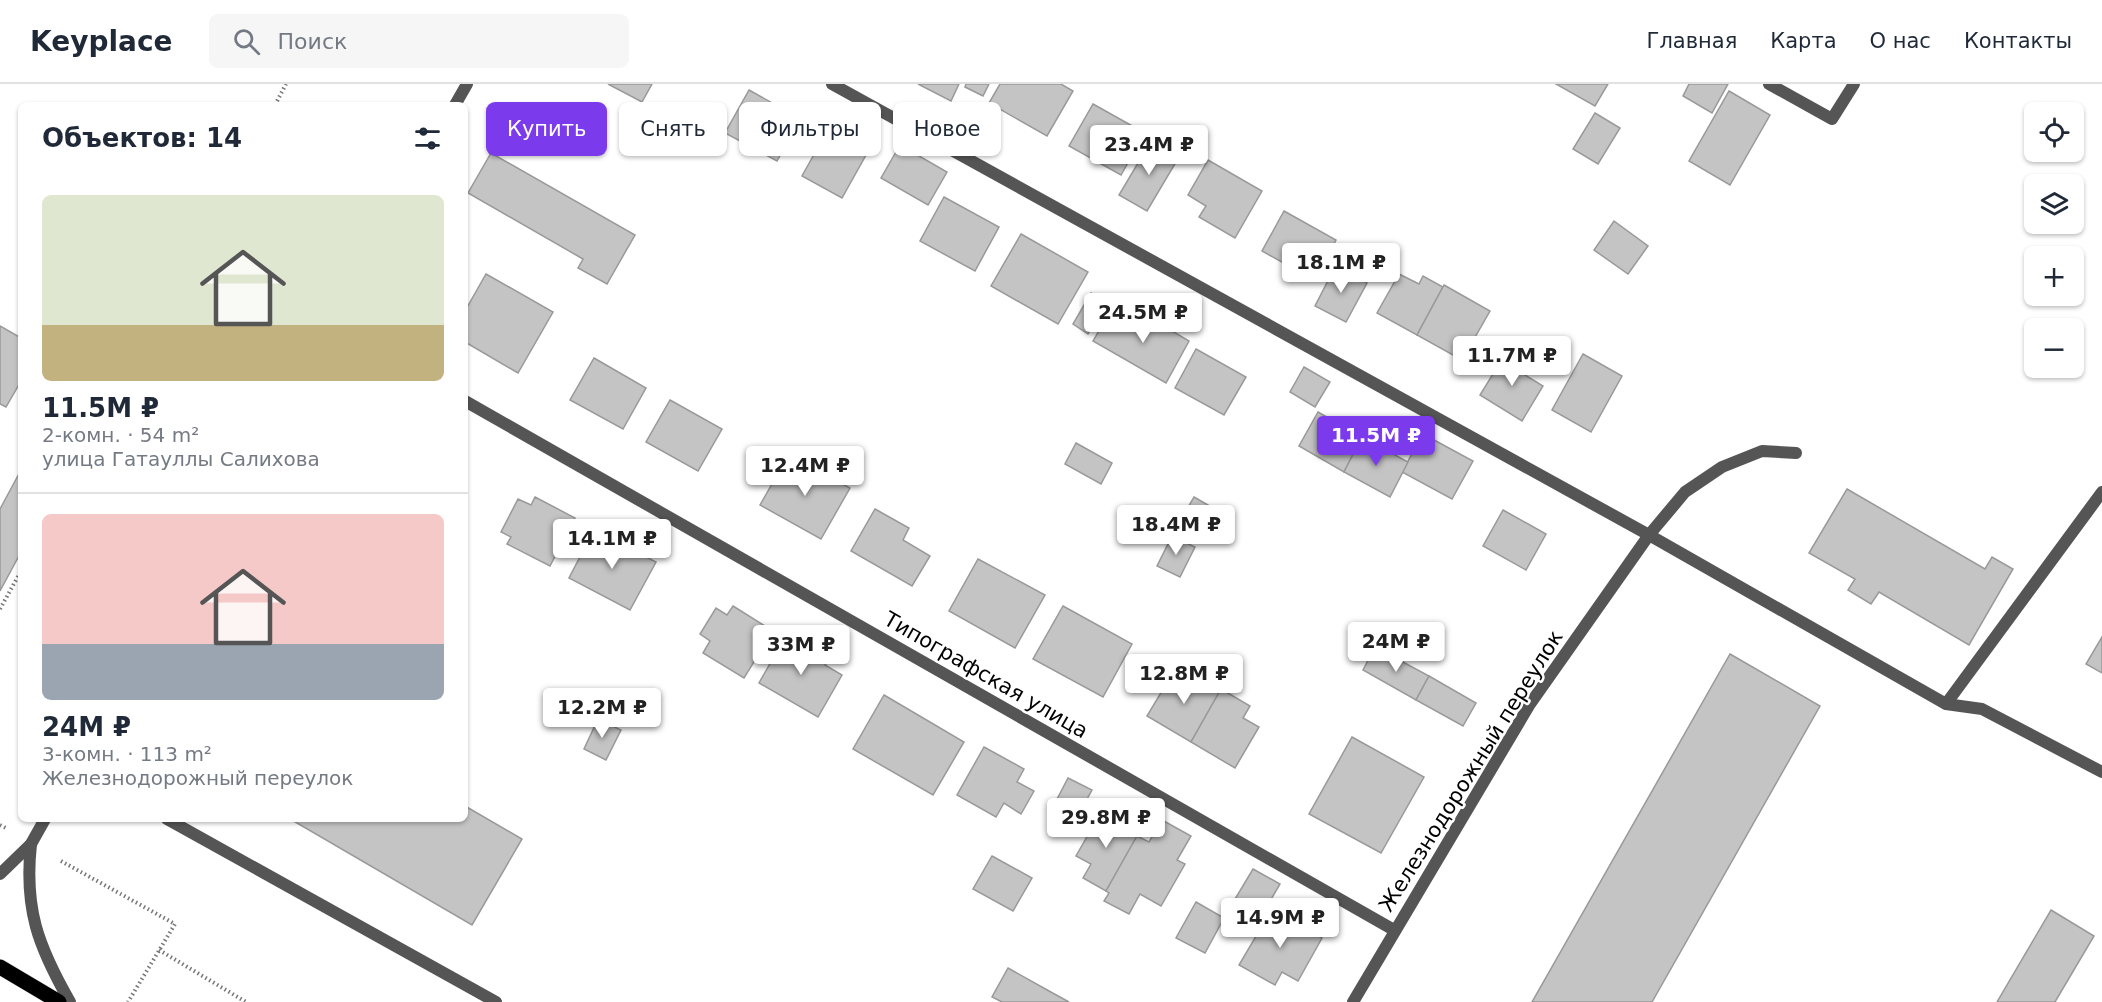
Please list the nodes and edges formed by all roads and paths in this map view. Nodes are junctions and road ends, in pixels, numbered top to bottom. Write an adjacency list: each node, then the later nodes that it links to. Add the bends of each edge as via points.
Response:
1 (286, 84): 6 (path)
2 (467, 84): 7 (street)
3 (832, 84): 11 (street)
4 (1769, 84): 5 (street, via 1832,119)
5 (1854, 84)
6 (277, 102)
7 (457, 102)
8 (468, 403): 23 (street, Типографская улица)
9 (1796, 453): 11 (street, Железнодорожный переулок, via 1762,451 1722,467 1685,492)
10 (2102, 492): 14 (street)
11 (1649, 535): 14 (street); 23 (street, Железнодорожный переулок, via 1530,704)
12 (18, 576): 13 (path)
13 (0, 609)
14 (1946, 704): 15 (street, via 1982,709)
15 (2102, 772)
16 (43, 822): 20 (street)
17 (172, 822): 30 (street)
18 (0, 825): 19 (path)
19 (8, 829)
20 (31, 844): 22 (street); 27 (street, via 28,877 34,927)
21 (61, 861): 24 (path, via 175,924)
22 (0, 874)
23 (1394, 930): 31 (street, Железнодорожный переулок)
24 (159, 950): 28 (path); 29 (path)
25 (0, 967): 26 (main road)
26 (59, 1002)
27 (70, 1002)
28 (128, 1002)
29 (246, 1002)
30 (496, 1002)
31 (1353, 1002)

